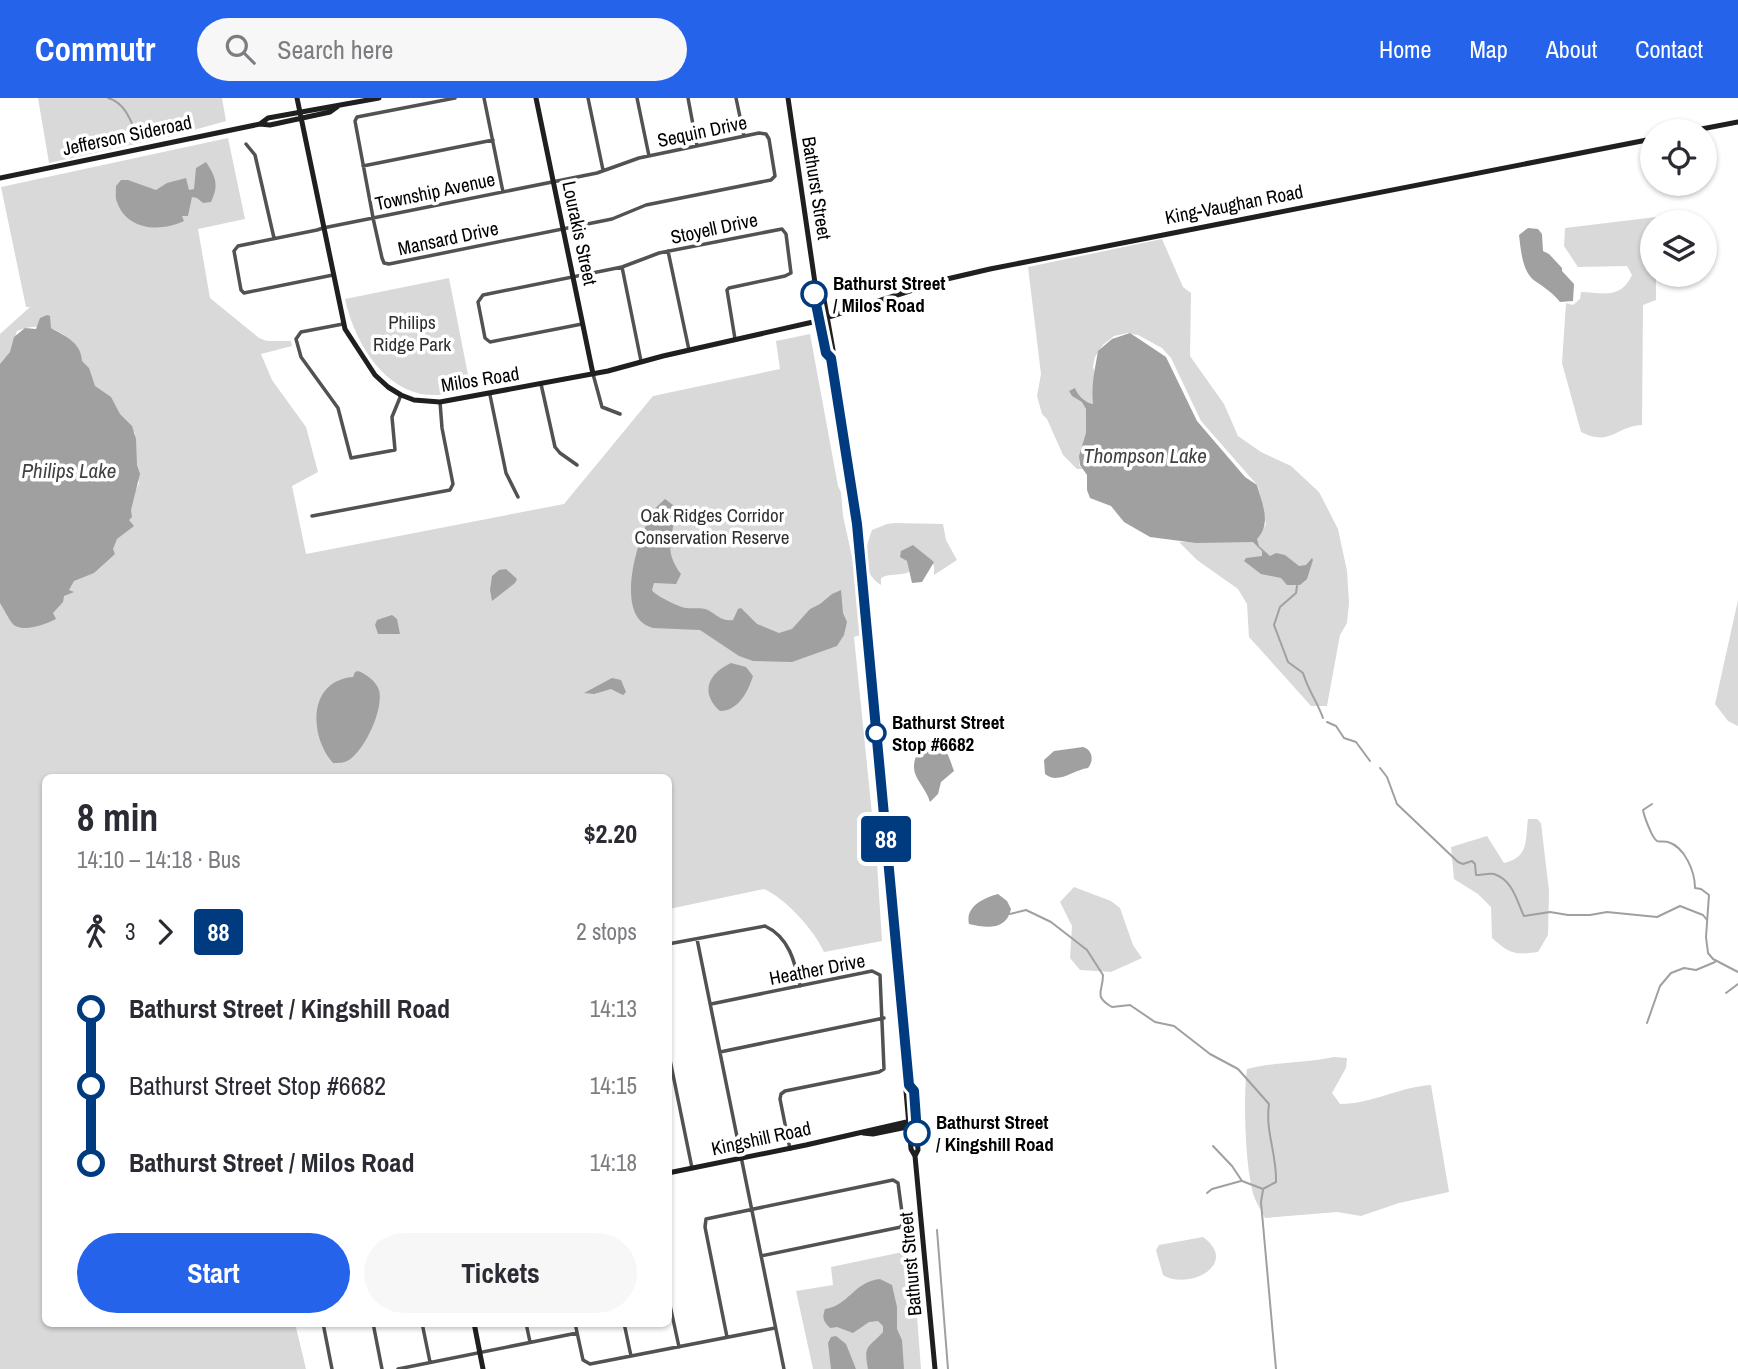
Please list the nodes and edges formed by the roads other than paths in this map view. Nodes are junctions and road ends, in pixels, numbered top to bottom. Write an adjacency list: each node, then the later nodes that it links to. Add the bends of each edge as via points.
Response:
1 (297, 98): 11 (street, Milos Road)
2 (379, 98): 11 (street, Jefferson Sideroad)
3 (455, 98): 20 (street, via 357,117 354,125)
4 (484, 98): 15 (street)
5 (536, 98): 23 (street, Lourakis Street)
6 (588, 98): 21 (street)
7 (637, 98): 19 (street)
8 (688, 98): 18 (street)
9 (736, 98): 14 (street)
10 (788, 98): 33 (street, Bathurst Street)
11 (300, 115): 22 (street, Jefferson Sideroad, via 268,118 260,124); 26 (street, Milos Road)
12 (1738, 122): 13 (street)
13 (1717, 126)
14 (744, 136): 18 (street, Sequin Drive); 27 (street, Sequin Drive, via 768,136 775,172 771,180 646,205 612,219)
15 (493, 140): 20 (street); 24 (street)
16 (1640, 141): 34 (street, King-Vaughan Road, via 1000,266)
17 (246, 144): 28 (street, via 255,155)
18 (697, 146): 19 (street, Sequin Drive)
19 (649, 156): 21 (street, Sequin Drive)
20 (363, 166): 25 (street)
21 (603, 170): 23 (street, Sequin Drive)
22 (0, 178)
23 (553, 181): 24 (street, Township Avenue); 27 (street, Lourakis Street)
24 (503, 192): 25 (street, Township Avenue)
25 (373, 218): 26 (street, Township Avenue); 27 (street, Mansard Drive, via 387,264)
26 (323, 228): 28 (street, Township Avenue); 31 (street, Milos Road)
27 (563, 229): 32 (street, Lourakis Street)
28 (274, 238): 31 (street, Township Avenue, via 235,248 244,293)
29 (668, 251): 30 (street, Stoyell Drive); 38 (street, Stoyell Drive, via 785,230 792,269 789,275 727,290); 39 (street)
30 (622, 267): 32 (street, Stoyell Drive); 41 (street)
31 (333, 275): 36 (street, Milos Road)
32 (573, 277): 37 (street, Lourakis Street); 37 (street, Stoyell Drive, via 483,295 478,302 485,338 490,342)
33 (816, 283): 34 (street, Bathurst Street, via 822,288); 35 (street, Bathurst Street)
34 (827, 317): 35 (street, King-Vaughan Road); 40 (street, Bathurst Street)
35 (819, 319): 38 (street, Milos Road); 40 (street, Bathurst Street)
36 (343, 324): 44 (street, Milos Road, via 375,375); 44 (street, via 300,332 297,342 301,357 338,408 351,458 395,450 392,417)
37 (582, 324): 42 (street, Lourakis Street)
38 (736, 341): 39 (street, Milos Road)
39 (689, 350): 41 (street, Milos Road)
40 (831, 358): 58 (street, Bathurst Street, via 857,524 909,1085 914,1091)
41 (641, 361): 42 (street, Milos Road)
42 (593, 374): 43 (street, Milos Road); 47 (street, via 602,407)
43 (541, 384): 45 (street, Milos Road); 48 (street, via 555,447)
44 (401, 395): 46 (street, Milos Road)
45 (490, 395): 46 (street, Milos Road); 49 (street, via 506,473)
46 (440, 402): 50 (street, via 453,484 450,490)
47 (620, 414)
48 (577, 465)
49 (518, 497)
50 (312, 516)
51 (697, 939): 52 (street); 53 (street, via 769,928 793,954); 54 (street)
52 (672, 943)
53 (800, 986): 54 (street, Heather Drive); 55 (street, Heather Drive, via 877,972)
54 (710, 1004): 56 (street)
55 (884, 1018): 56 (street); 59 (street, Heather Drive, via 883,1070 781,1094)
56 (720, 1052): 60 (street)
57 (672, 1070): 61 (street)
58 (913, 1123): 59 (street, Kingshill Road); 86 (street, Bathurst Street, via 911,1149)
59 (790, 1149): 60 (street, Kingshill Road)
60 (741, 1159): 61 (street, Kingshill Road); 63 (street)
61 (692, 1168): 62 (street, Kingshill Road)
62 (672, 1172)
63 (751, 1209): 64 (street); 64 (street, via 893,1180 899,1185 903,1220 898,1228); 75 (street, via 708,1218 704,1223)
64 (761, 1256): 73 (street)
65 (672, 1315): 77 (street)
66 (324, 1327): 81 (street)
67 (374, 1327): 82 (street)
68 (423, 1327): 80 (street)
69 (475, 1327): 78 (street)
70 (527, 1327): 76 (street)
71 (576, 1327): 74 (street)
72 (625, 1327): 79 (street)
73 (775, 1328): 75 (street); 85 (street)
74 (577, 1333): 76 (street); 79 (street, via 586,1364)
75 (727, 1337): 77 (street)
76 (530, 1342): 78 (street)
77 (679, 1347): 79 (street)
78 (480, 1353): 80 (street); 84 (street)
79 (631, 1356)
80 (430, 1363): 83 (street)
81 (332, 1369)
82 (382, 1369)
83 (398, 1369)
84 (483, 1369)
85 (784, 1369)
86 (935, 1369)

